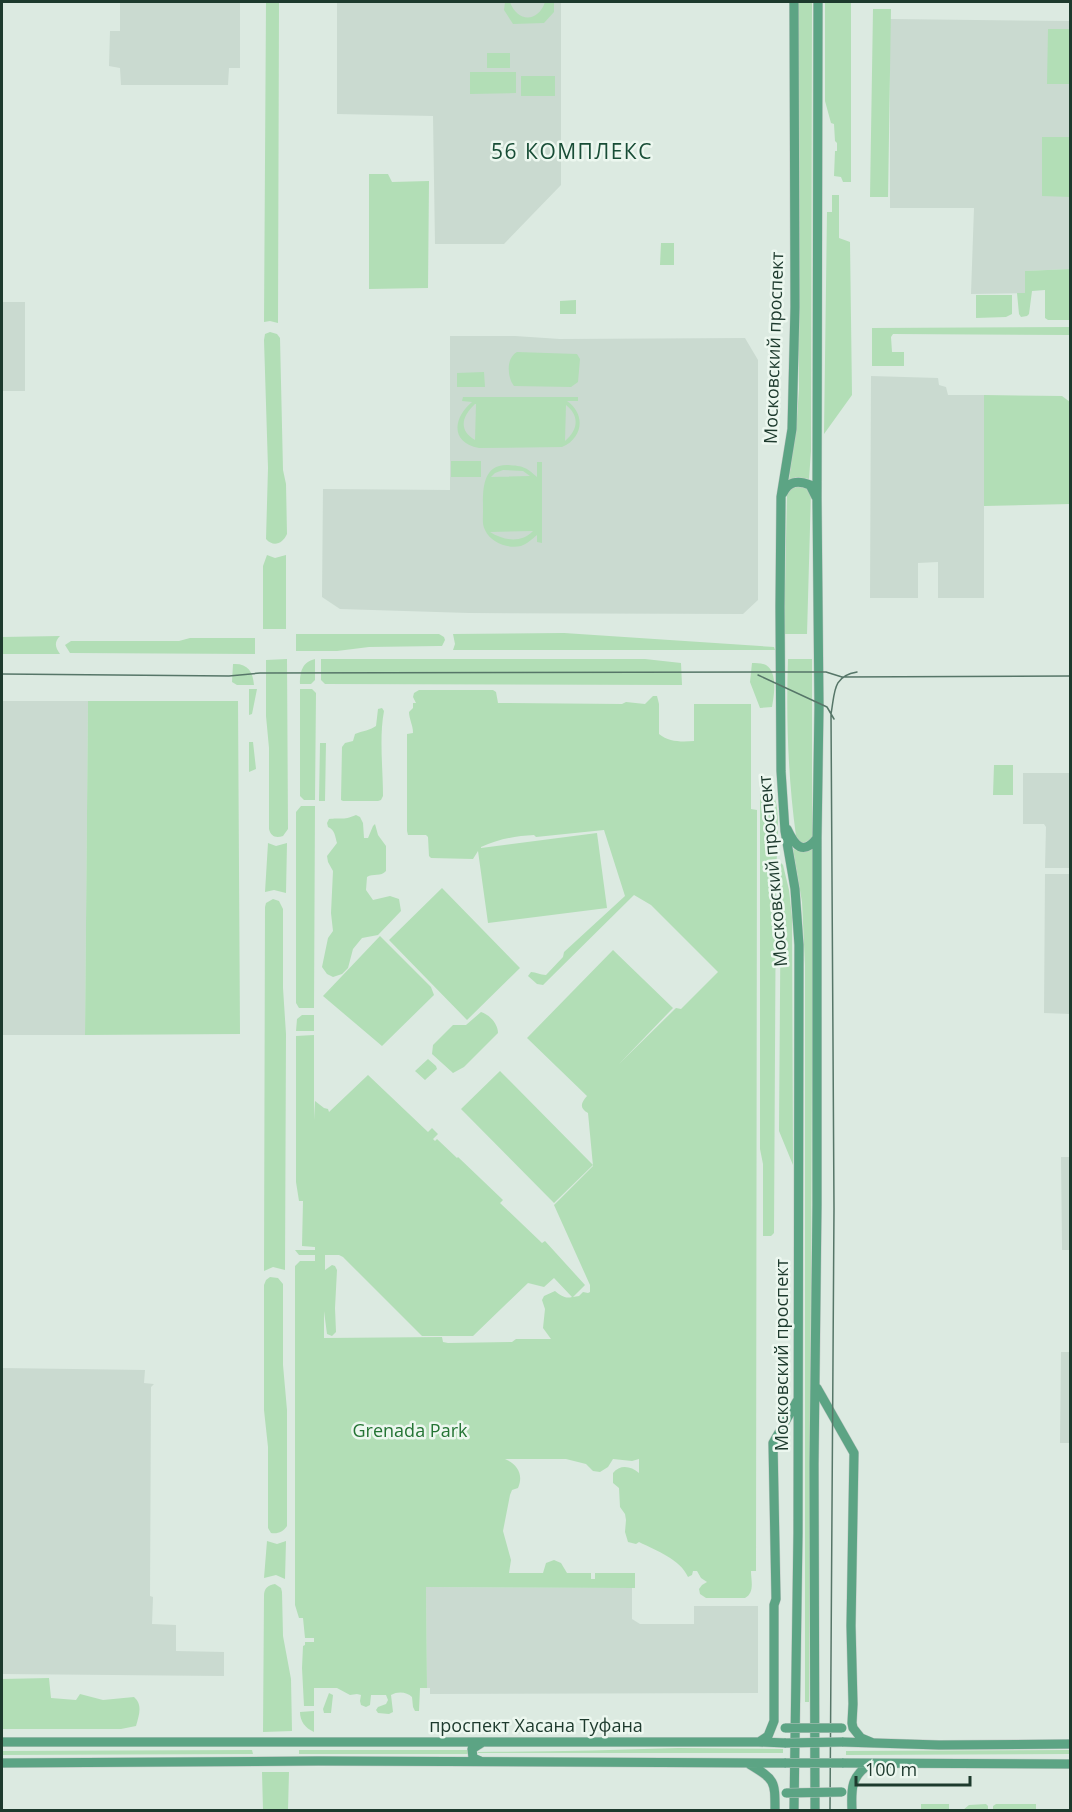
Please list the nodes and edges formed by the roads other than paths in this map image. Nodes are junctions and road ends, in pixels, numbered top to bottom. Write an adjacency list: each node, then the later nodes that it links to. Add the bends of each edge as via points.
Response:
1 (794, 2): 3 (main road, Московский проспект, via 792,429)
2 (818, 2): 4 (main road, Московский проспект)
3 (781, 497): 4 (main road, via 787,485 802,482 810,485); 5 (main road, Московский проспект, via 780,741)
4 (816, 500): 6 (main road, Московский проспект)
5 (785, 825): 6 (main road, via 797,846 807,847); 8 (main road, Московский проспект, via 798,945)
6 (817, 838): 7 (main road, Московский проспект)
7 (816, 1386): 10 (main road, via 854,1453); 24 (main road, Московский проспект)
8 (798, 1399): 9 (main road, via 773,1443); 23 (main road, Московский проспект)
9 (774, 1721): 10 (main road, bridge, via 785,1728 842,1728); 13 (main road, via 768,1736)
10 (852, 1723): 14 (main road, via 861,1738)
11 (2, 1742): 12 (main road, проспект Хасана Туфана)
12 (483, 1742): 13 (main road, проспект Хасана Туфана); 17 (main road, via 471,1754)
13 (759, 1742): 14 (main road, проспект Хасана Туфана, bridge)
14 (873, 1743): 15 (main road, проспект Хасана Туфана)
15 (1071, 1744)
16 (2, 1762): 17 (main road, проспект Хасана Туфана)
17 (483, 1762): 18 (main road, проспект Хасана Туфана)
18 (746, 1763): 19 (main road, проспект Хасана Туфана, bridge); 21 (main road, via 774,1784)
19 (872, 1763): 20 (main road, проспект Хасана Туфана); 22 (main road, via 860,1770 854,1780)
20 (1071, 1764)
21 (775, 1807): 22 (main road, bridge, via 779,1796 786,1793 842,1792 848,1795)
22 (852, 1808)
23 (794, 1810)
24 (815, 1810)

